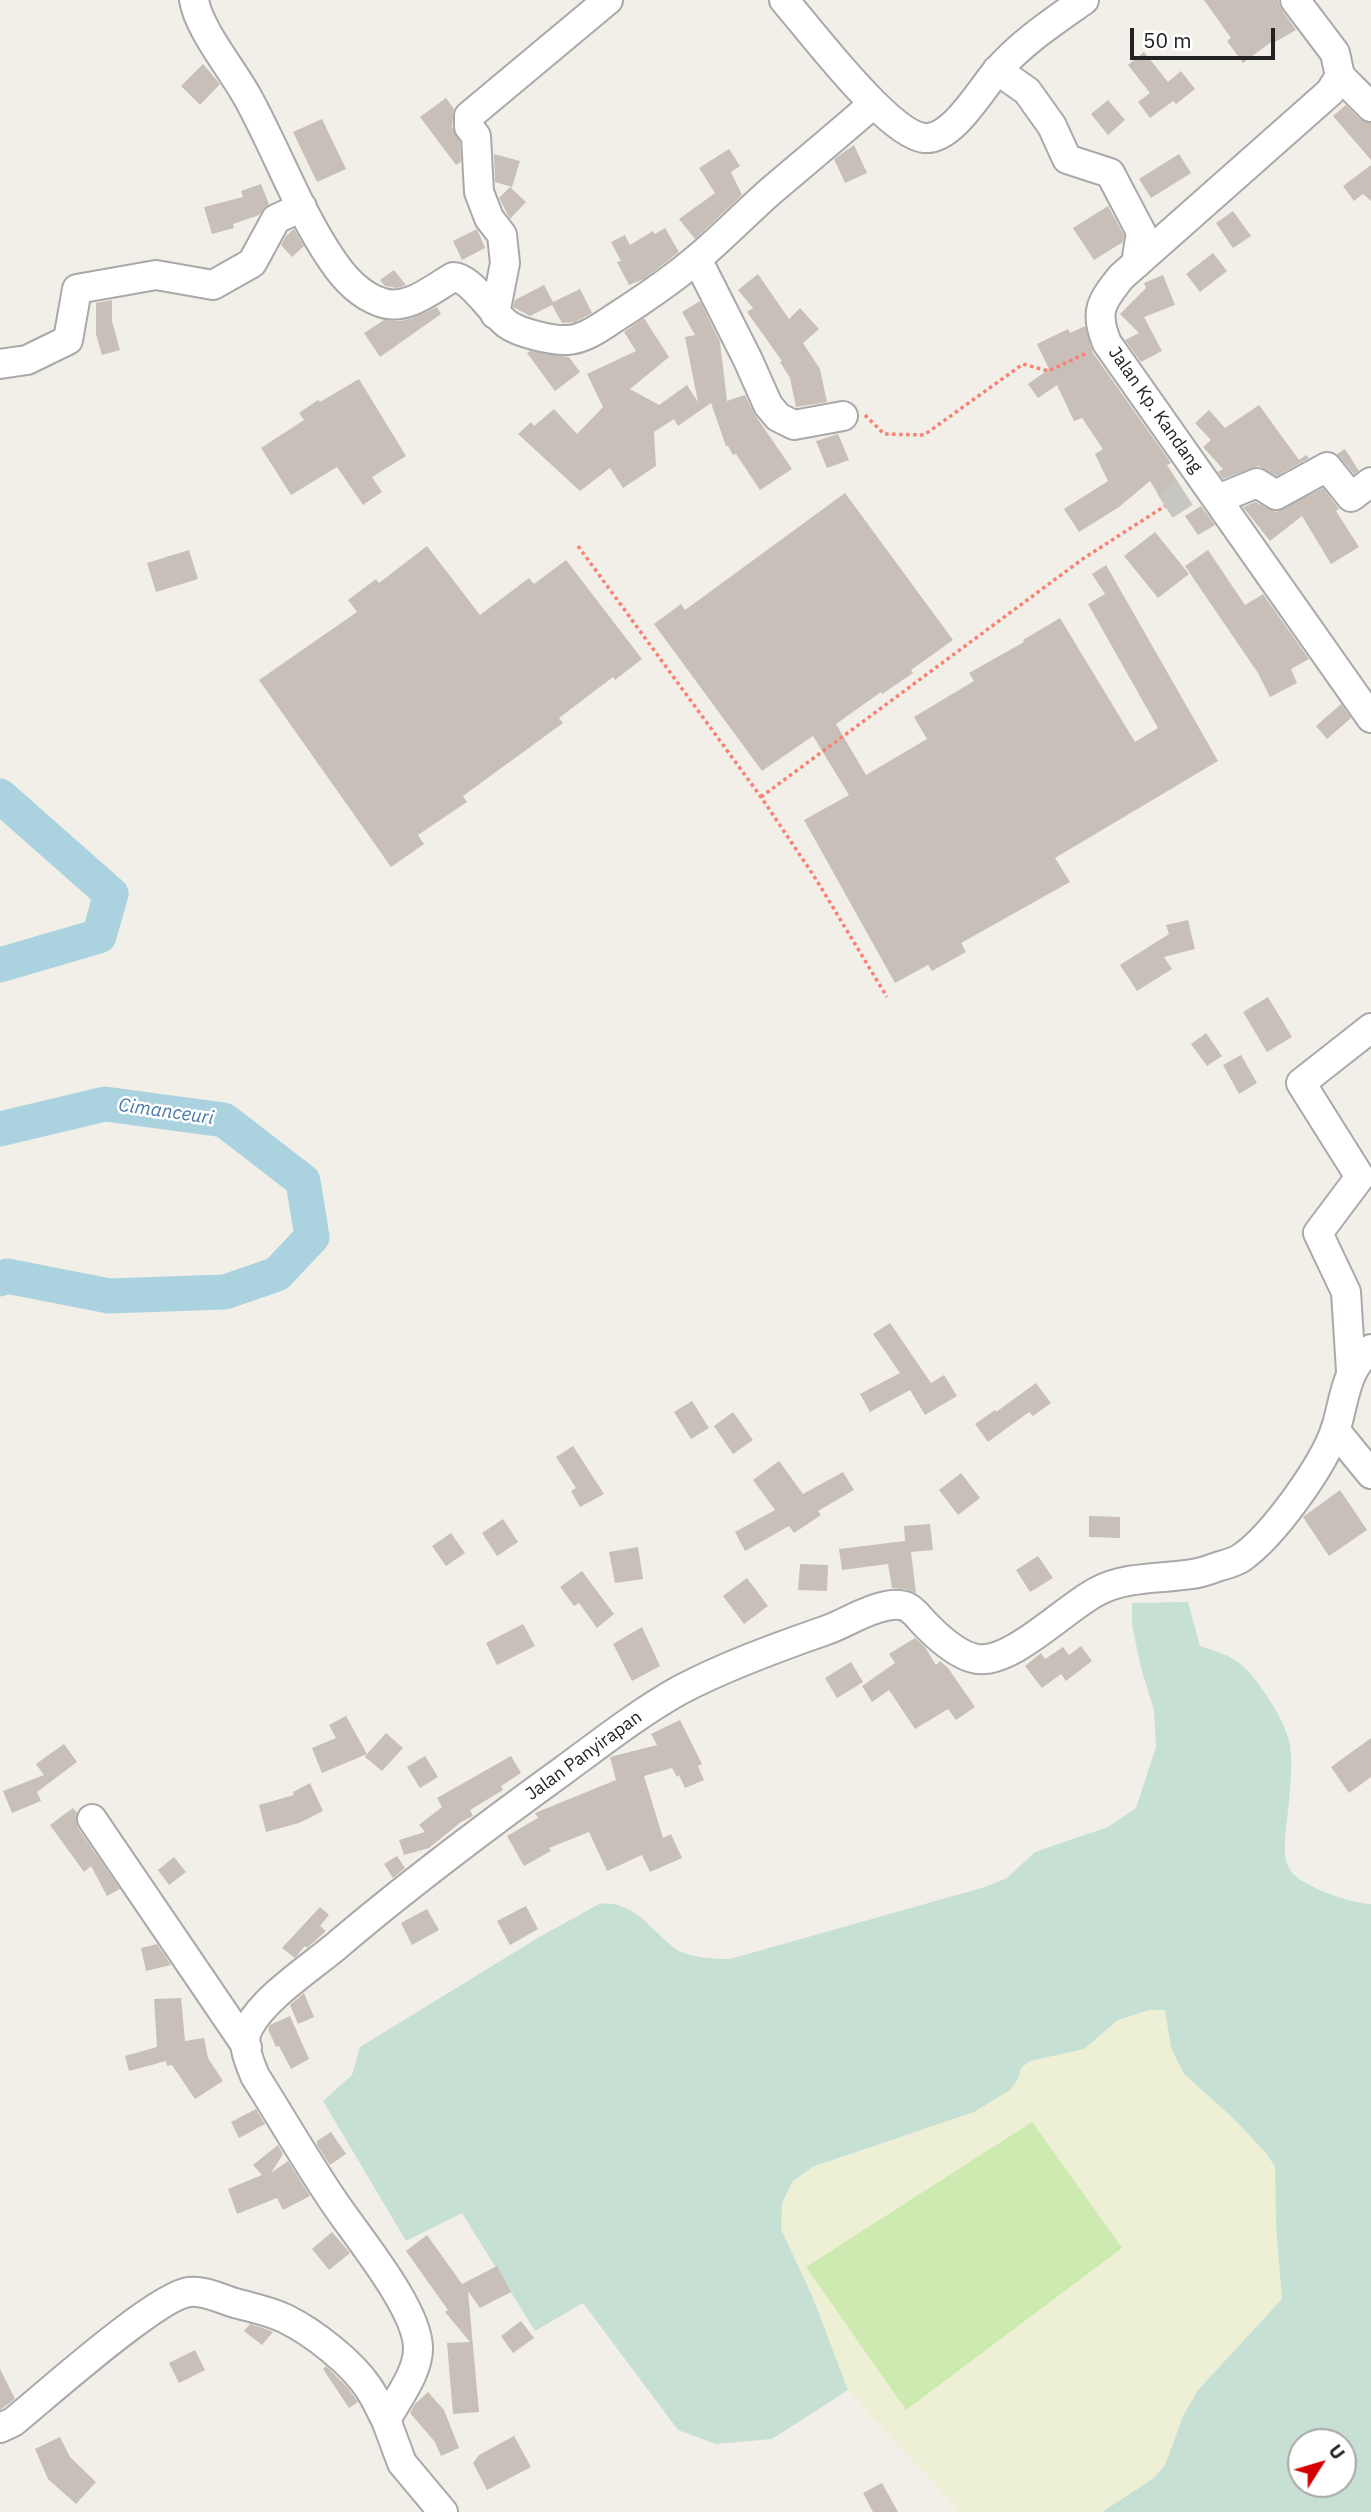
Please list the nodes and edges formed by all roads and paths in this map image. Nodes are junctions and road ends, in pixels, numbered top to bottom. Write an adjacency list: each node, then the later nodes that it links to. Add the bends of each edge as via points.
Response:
1 (194, 0): 10 (street, via 199,18 248,98)
2 (608, 0): 13 (street, via 469,116 469,127 476,136 479,192 502,236 505,263)
3 (783, 0): 8 (street)
4 (1084, 0): 6 (street, via 1028,40)
5 (1295, 0): 7 (street, via 1335,52)
6 (997, 71): 8 (street, via 958,120 938,135 924,138 898,127); 12 (street, via 1027,91 1052,126 1067,159 1110,173 1141,232)
7 (1340, 76): 9 (street); 12 (street, Jalan Kp. Kandang, via 1330,92)
8 (873, 104): 11 (street)
9 (1371, 107)
10 (302, 207): 13 (street, via 333,262 363,294 392,306 460,277); 15 (street, via 275,219 252,263 212,285 156,275 77,289 68,340 27,360)
11 (697, 259): 13 (street, via 584,336 569,340 528,334); 16 (street, via 778,417 793,425)
12 (1136, 264): 14 (street, Jalan Kp. Kandang, via 1107,295 1099,312)
13 (495, 314)
14 (1107, 343): 16 (path, via 1048,371 1023,363 924,435 884,434 864,414); 18 (street, Jalan Kp. Kandang)
15 (0, 364)
16 (843, 416)
17 (1371, 482): 18 (street, via 1351,497 1327,467 1276,495 1257,483)
18 (1193, 495): 20 (street, Jalan Kp. Kandang); 21 (path, via 1084,558)
19 (578, 546): 21 (path)
20 (1371, 718)
21 (761, 797): 22 (path)
22 (887, 997)
23 (1371, 1028): 25 (street, via 1301,1083 1360,1177 1318,1233 1346,1292)
24 (1371, 1349): 25 (street, Jalan Panyirapan)
25 (1351, 1371): 26 (street, Jalan Panyirapan)
26 (1335, 1430): 27 (street); 29 (street, Jalan Panyirapan, via 1306,1484 1268,1536 1238,1560 1195,1574 1119,1583 1099,1590 1013,1651 992,1658 966,1655 927,1626 915,1611 902,1605 887,1606 750,1657 681,1690 438,1861 297,1976 246,2030)
27 (1371, 1474)
28 (92, 1819): 29 (street)
29 (247, 2047): 30 (street, via 255,2076 408,2316 418,2346 416,2361)
30 (386, 2420): 31 (street, via 351,2366 304,2330 269,2312 189,2292 147,2315); 32 (street, via 402,2463)
31 (0, 2428)
32 (443, 2512)

